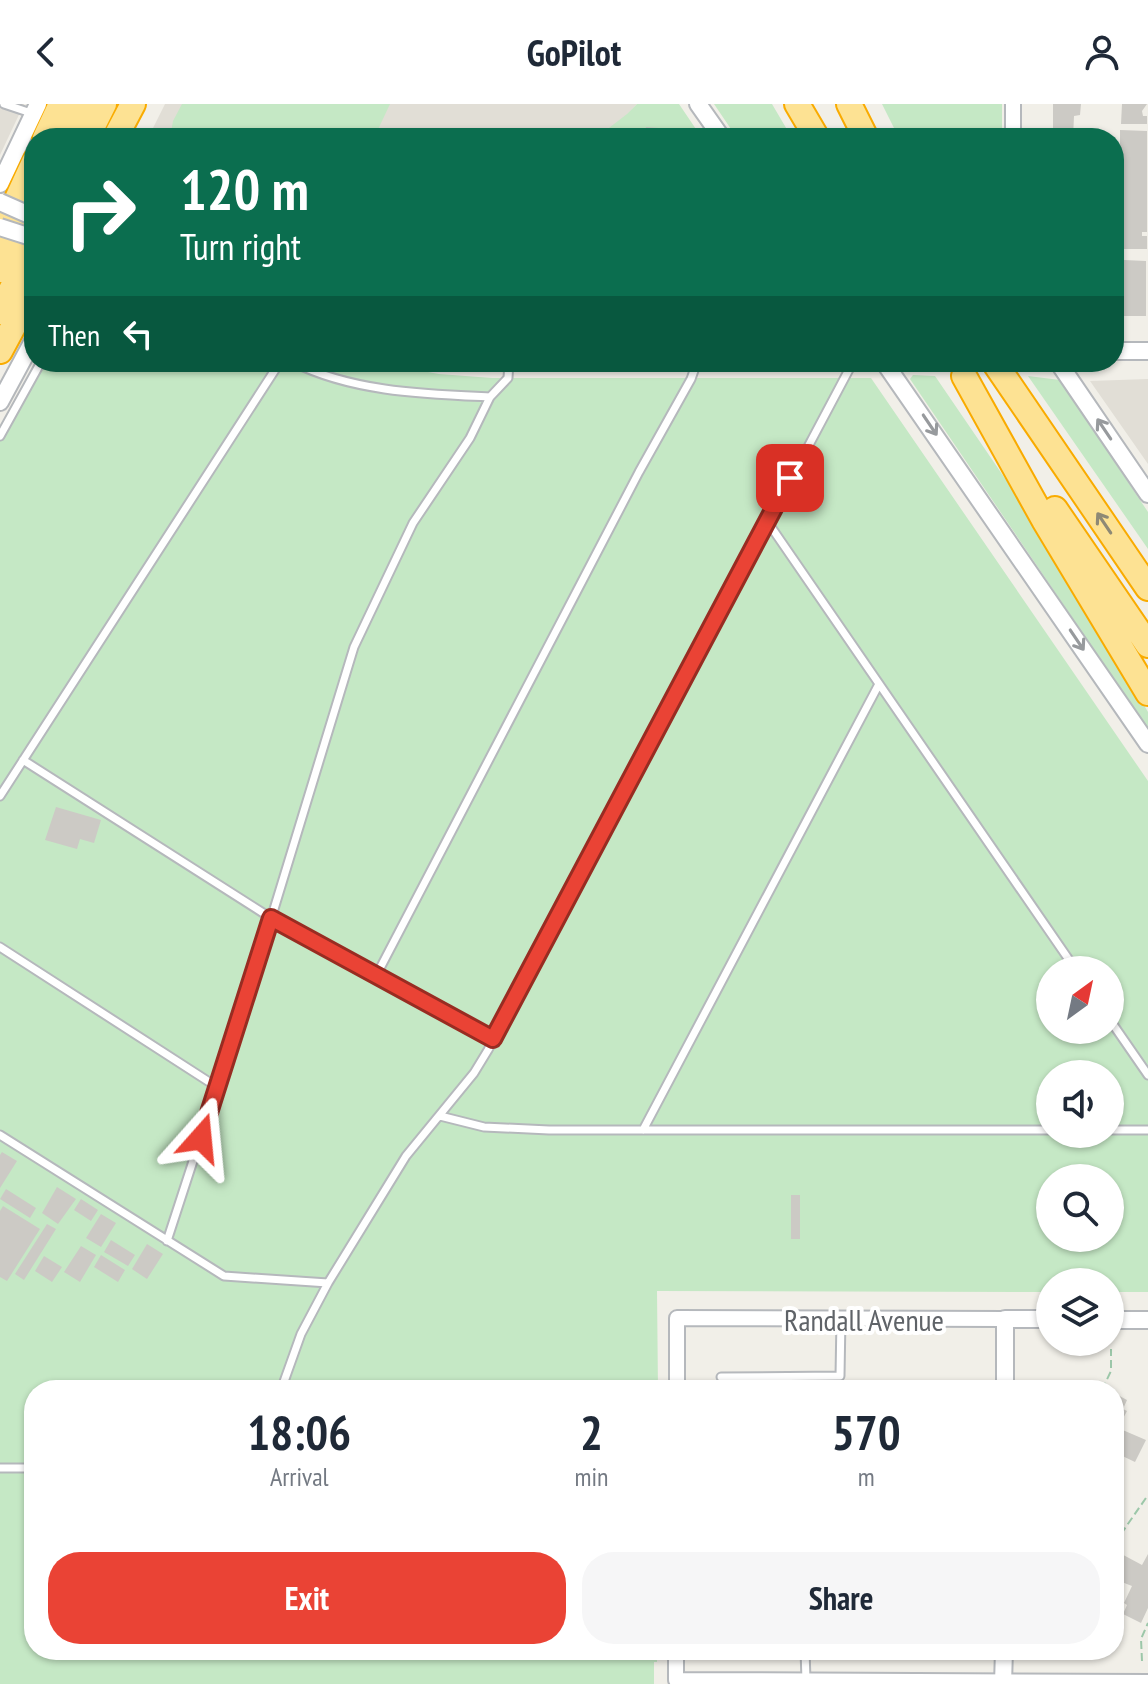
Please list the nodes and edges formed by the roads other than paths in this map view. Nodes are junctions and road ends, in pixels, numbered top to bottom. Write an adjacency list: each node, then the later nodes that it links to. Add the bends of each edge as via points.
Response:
1 (4, 104): 10 (lane)
2 (61, 104): 12 (highway)
3 (84, 104): 13 (highway)
4 (104, 104): 14 (highway)
5 (133, 104): 15 (highway)
6 (698, 104): 16 (street)
7 (797, 104): 17 (highway)
8 (851, 104): 18 (highway)
9 (1013, 104): 19 (street)
10 (36, 109): 11 (street)
11 (27, 128)
12 (50, 128)
13 (71, 128)
14 (92, 128)
15 (120, 128)
16 (715, 128)
17 (811, 128)
18 (862, 128)
19 (1013, 128)
20 (24, 134): 21 (street)
21 (0, 184)
22 (24, 184): 27 (highway)
23 (0, 202): 24 (street, bridge)
24 (24, 213)
25 (24, 223): 30 (highway)
26 (0, 227): 28 (street, bridge)
27 (0, 236)
28 (24, 237)
29 (24, 262): 32 (highway)
30 (0, 270)
31 (24, 307): 33 (highway)
32 (0, 312)
33 (0, 351)
34 (1124, 351): 35 (street)
35 (1148, 351)
36 (24, 358): 49 (street)
37 (35, 372): 50 (lane)
38 (274, 372): 58 (lane)
39 (317, 372): 48 (lane, via 416,393)
40 (508, 372): 48 (lane)
41 (693, 372): 63 (lane)
42 (848, 372): 52 (lane)
43 (891, 372): 57 (street, one-way to 57)
44 (961, 372): 54 (highway)
45 (961, 372): 56 (highway)
46 (1000, 372): 53 (highway, one-way to 46)
47 (1065, 372): 51 (street, one-way to 47)
48 (490, 397): 60 (lane, via 470,438 413,523 354,647)
49 (0, 402)
50 (0, 436)
51 (1148, 494)
52 (767, 521): 55 (lane); 64 (lane)
53 (1148, 588)
54 (1148, 645)
55 (879, 684): 62 (lane); 69 (lane)
56 (1148, 693)
57 (1148, 744)
58 (23, 760): 59 (lane); 60 (lane)
59 (0, 796)
60 (271, 918): 63 (lane); 67 (lane)
61 (0, 947): 67 (lane)
62 (1066, 956)
63 (376, 976): 64 (lane)
64 (493, 1039): 68 (lane)
65 (1124, 1040): 66 (lane)
66 (1148, 1075)
67 (217, 1087): 74 (lane)
68 (440, 1116): 69 (lane, via 484,1127); 75 (lane, via 406,1156)
69 (643, 1130): 70 (lane)
70 (1036, 1130)
71 (1124, 1130): 72 (lane)
72 (1148, 1130)
73 (0, 1135): 74 (lane)
74 (167, 1241): 75 (lane, via 224,1276)
75 (328, 1283): 82 (lane)
76 (841, 1318): 77 (street, Randall Avenue); 81 (lane, via 840,1376); 83 (street, Randall Avenue, via 677,1318)
77 (1005, 1319): 78 (street, Randall Avenue); 84 (street)
78 (1036, 1319)
79 (1124, 1320): 80 (street)
80 (1148, 1320)
81 (721, 1377)
82 (285, 1380)
83 (677, 1380)
84 (1005, 1380)
85 (0, 1468): 86 (lane)
86 (24, 1468)
87 (676, 1660): 90 (street, via 676,1680)
88 (805, 1660): 90 (lane)
89 (1004, 1660): 92 (street)
90 (806, 1681): 92 (street)
91 (1148, 1682): 92 (street)
92 (1003, 1683)

